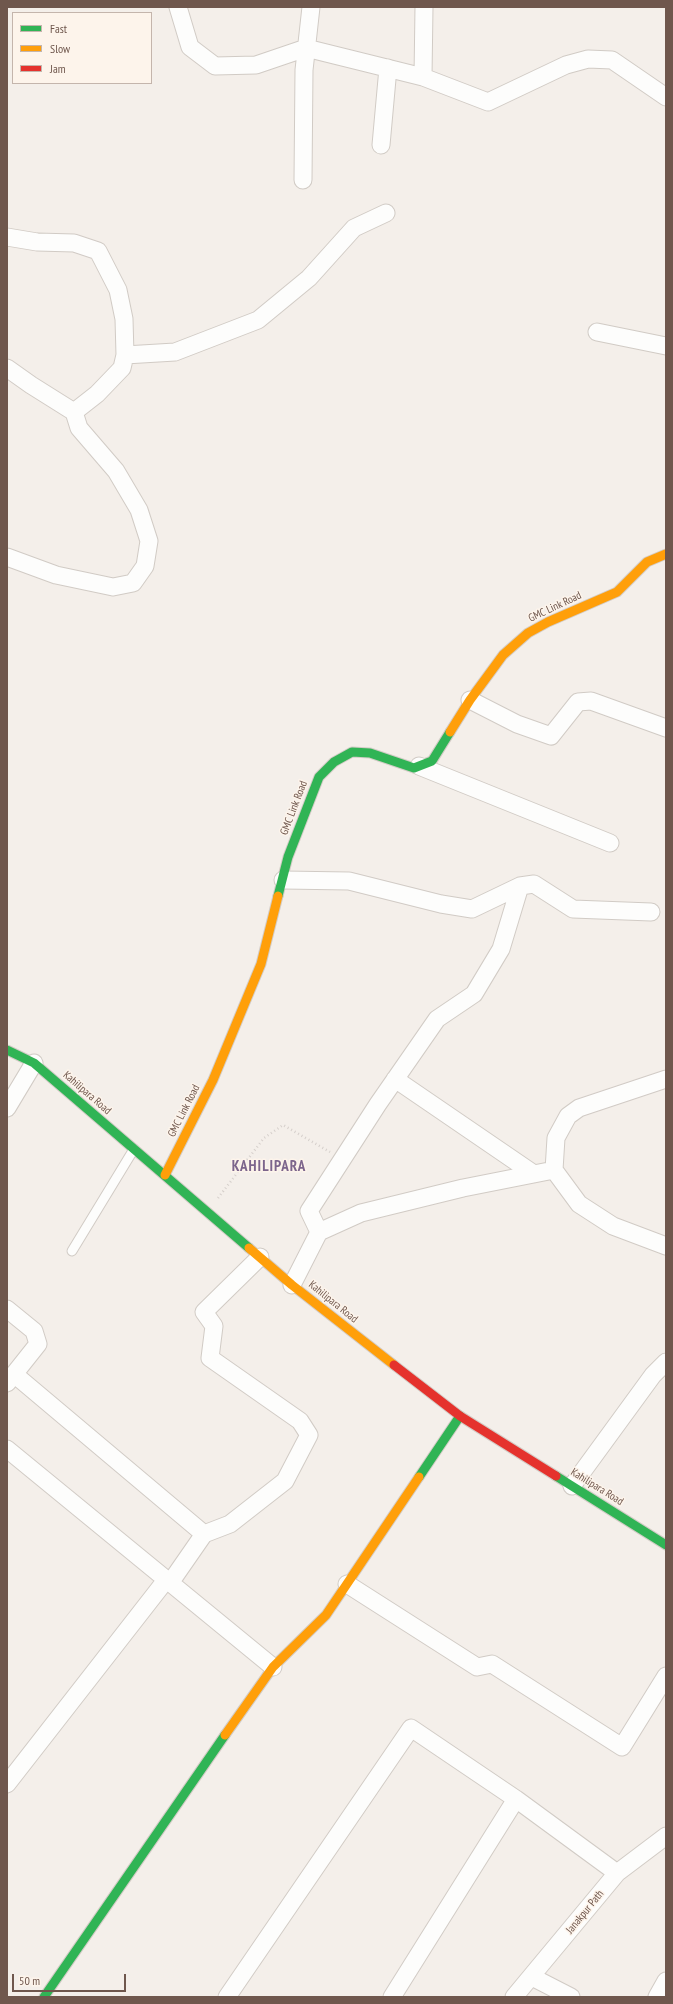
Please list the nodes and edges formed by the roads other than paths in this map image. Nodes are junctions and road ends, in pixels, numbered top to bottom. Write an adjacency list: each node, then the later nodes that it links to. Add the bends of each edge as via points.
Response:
1 (178, 7): 4 (street, via 190,47 215,66 256,65)
2 (311, 7): 4 (street)
3 (424, 7): 6 (street)
4 (306, 48): 5 (street); 9 (street)
5 (388, 68): 6 (street); 8 (street)
6 (423, 77): 7 (street, via 488,102 566,65 588,59 612,60)
7 (666, 97)
8 (381, 145)
9 (303, 180)
10 (386, 213): 14 (street, via 354,228 309,278 258,320 175,352)
11 (7, 237): 14 (street, via 37,242 74,243 98,251 118,290 124,319)
12 (597, 332): 13 (street)
13 (666, 346)
14 (125, 355): 16 (street, via 122,368 97,394)
15 (7, 368): 16 (street)
16 (74, 412): 18 (street, via 79,428 116,470 139,510 149,542 145,566 133,583 113,587 56,575)
17 (666, 554): 19 (street, GMC Link Road, via 648,562 617,592 548,622 528,634 503,654)
18 (7, 557)
19 (470, 700): 20 (street, via 517,724 552,736 578,702 591,701); 21 (street, GMC Link Road, via 432,761)
20 (666, 728)
21 (419, 766): 22 (street); 23 (street, GMC Link Road, via 414,768 370,753 352,752 334,762 319,777 288,857)
22 (610, 843)
23 (283, 880): 24 (street, via 349,880 441,904 472,909); 33 (street, GMC Link Road, via 261,964 213,1080)
24 (520, 886): 25 (street, via 534,884 573,909); 28 (street, via 501,949 474,994 437,1019)
25 (651, 912)
26 (7, 1050): 27 (street, Kahilipara Road)
27 (34, 1063): 30 (street); 31 (street, Kahilipara Road)
28 (395, 1079): 34 (street); 35 (street, via 309,1211)
29 (666, 1079): 32 (street, via 579,1108 568,1116 556,1138)
30 (7, 1108)
31 (134, 1149): 33 (street, Kahilipara Road); 37 (lane)
32 (554, 1170): 34 (street); 36 (street, via 579,1204 613,1226)
33 (165, 1174): 38 (street, Kahilipara Road)
34 (534, 1174): 35 (street, via 361,1213)
35 (319, 1232): 39 (street)
36 (666, 1246)
37 (72, 1251)
38 (260, 1257): 39 (street, Kahilipara Road); 46 (street, via 204,1312 214,1326 210,1358 300,1421 309,1435 285,1481 230,1524)
39 (292, 1285): 43 (street, Kahilipara Road)
40 (7, 1309): 42 (street, via 34,1331 38,1344)
41 (666, 1362): 45 (street, via 653,1375)
42 (10, 1379): 46 (street)
43 (460, 1416): 45 (street, Kahilipara Road); 49 (street)
44 (7, 1449): 48 (street)
45 (572, 1486): 47 (street, Kahilipara Road)
46 (204, 1534): 48 (street)
47 (666, 1545)
48 (168, 1581): 50 (street); 52 (street)
49 (347, 1584): 50 (street, via 326,1615); 51 (street, via 476,1667 492,1664 622,1747)
50 (273, 1667): 58 (street)
51 (666, 1676)
52 (7, 1784)
53 (516, 1799): 55 (street); 59 (street, via 411,1728); 60 (street)
54 (666, 1836): 55 (street, Janakpur Path)
55 (617, 1873): 56 (street, Janakpur Path)
56 (532, 1977): 61 (street, Janakpur Path); 62 (street)
57 (666, 1981): 63 (street)
58 (44, 1997)
59 (227, 1997)
60 (392, 1997)
61 (514, 1997)
62 (571, 1997)
63 (658, 1997)

